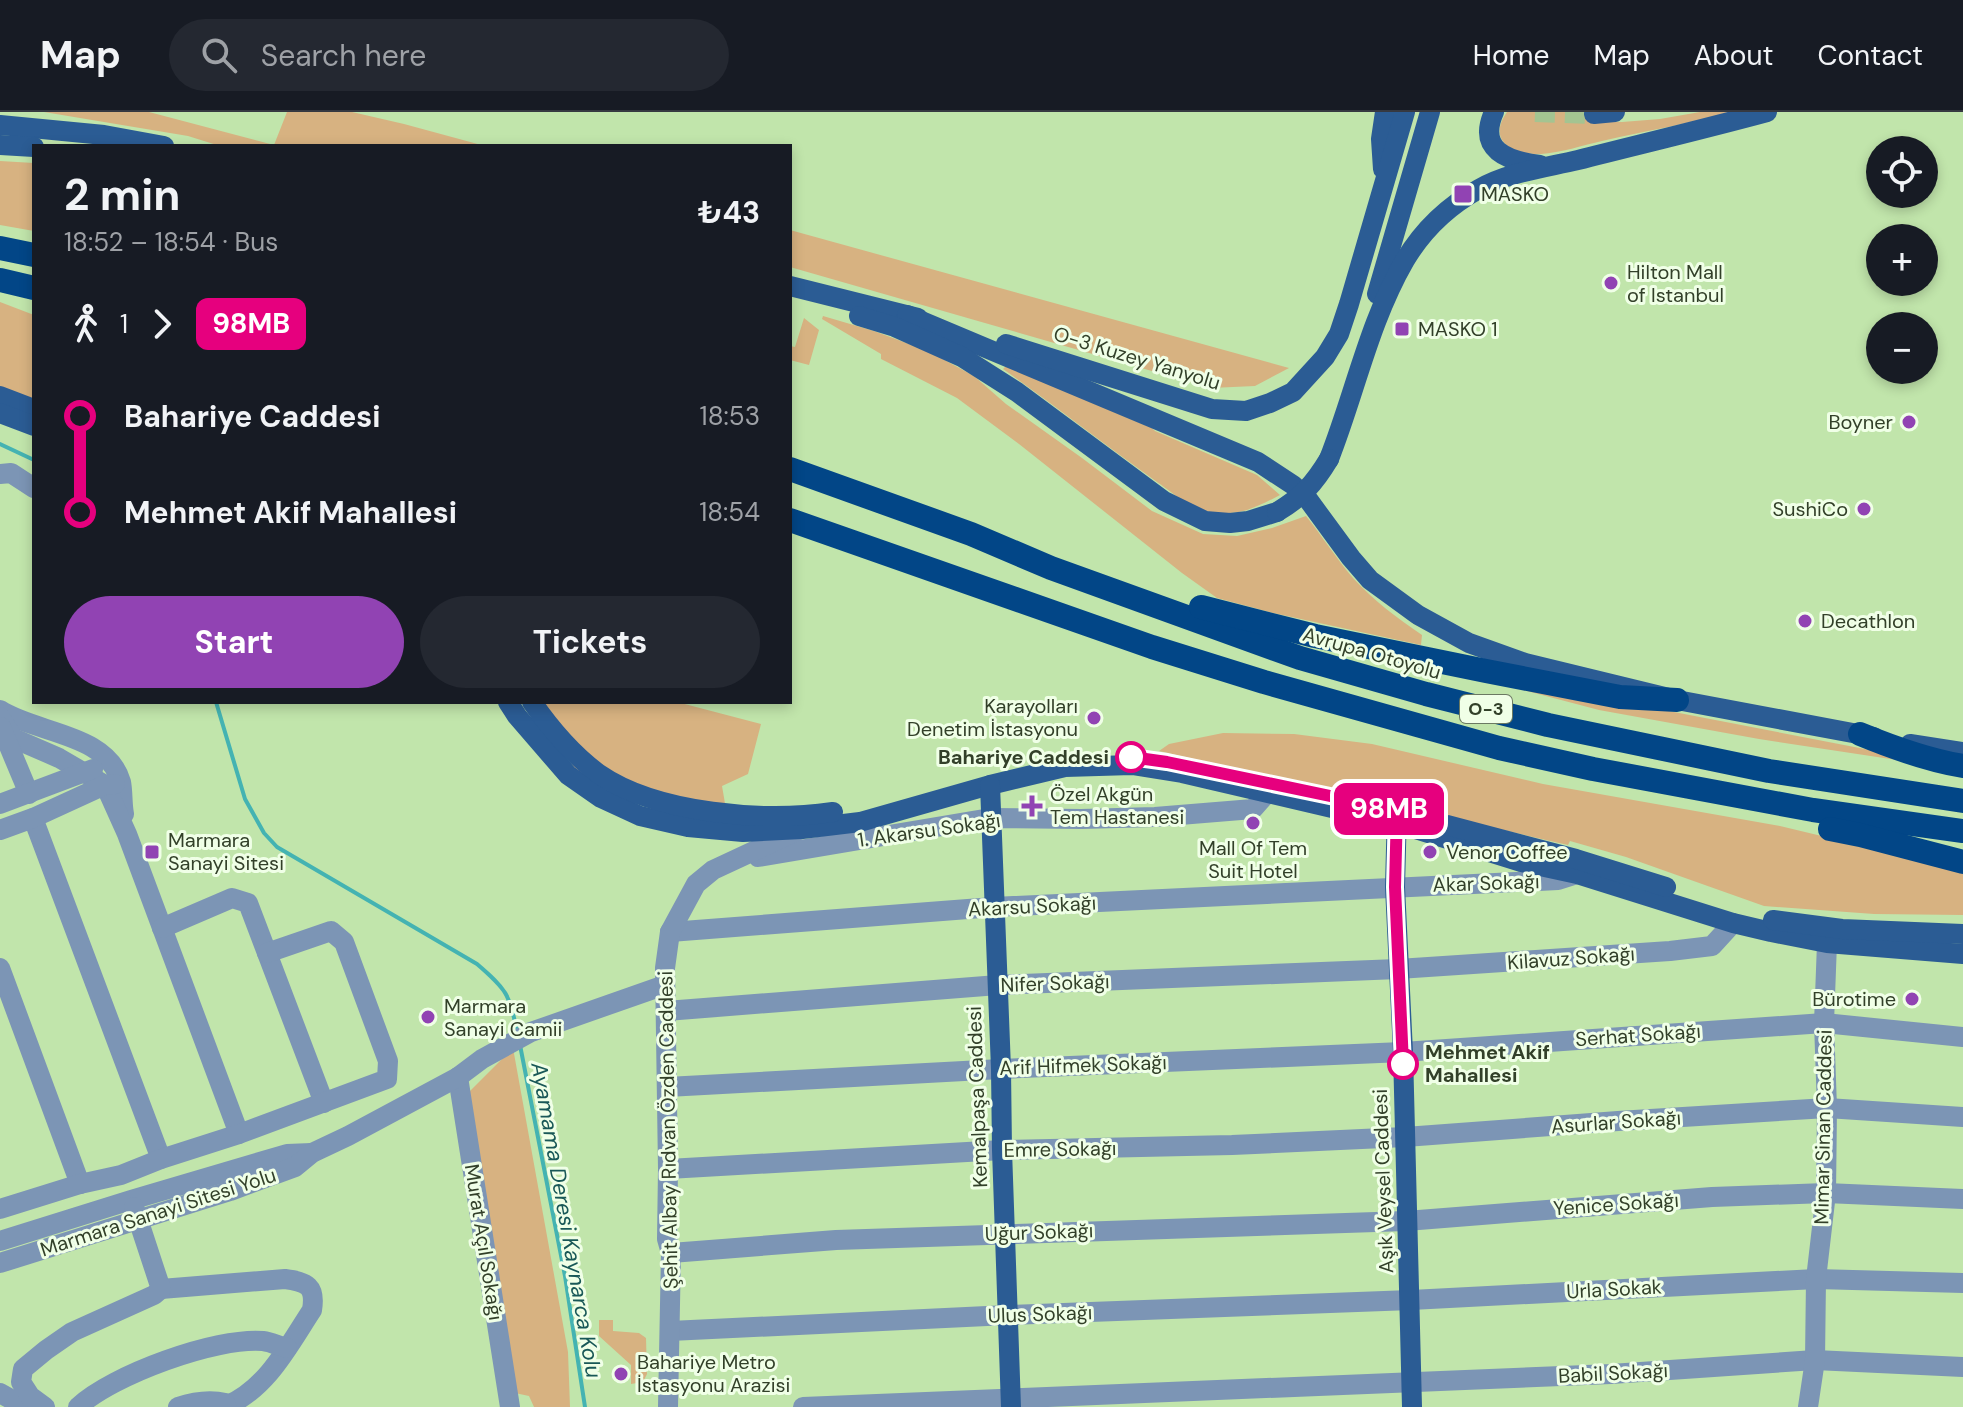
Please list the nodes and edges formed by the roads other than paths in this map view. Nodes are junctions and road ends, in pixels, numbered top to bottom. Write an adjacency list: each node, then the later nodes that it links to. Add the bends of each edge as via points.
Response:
1 (1385, 112): 13 (main road)
2 (1405, 112): 13 (main road, O-3 Kuzey Yanyolu)
3 (1430, 112): 21 (main road)
4 (1494, 112): 12 (main road, via 1489,136 1498,152)
5 (1615, 112): 7 (main road)
6 (1767, 112): 12 (main road)
7 (1594, 114)
8 (0, 125): 9 (main road)
9 (153, 144)
10 (0, 145): 11 (main road)
11 (32, 147)
12 (1553, 166): 21 (main road, via 1499,179 1442,214 1397,275)
13 (1385, 185): 20 (main road, O-3 Kuzey Yanyolu, via 1339,334 1325,357 1293,392 1246,411 1212,409)
14 (0, 248): 15 (highway)
15 (32, 255)
16 (0, 280): 18 (highway)
17 (792, 286): 20 (main road, O-3 Kuzey Yanyolu)
18 (32, 288)
19 (792, 297): 21 (main road, bridge, via 895,327 962,357 1164,501 1205,521 1248,521 1277,512 1307,491 1329,459)
20 (907, 315): 31 (main road, via 1258,462 1307,498 1370,580 1459,638 1525,663)
21 (1362, 360)
22 (0, 396): 23 (main road)
23 (32, 408)
24 (0, 413): 25 (main road)
25 (32, 425)
26 (792, 470): 30 (highway, Avrupa Otoyolu / O-3)
27 (4, 472): 28 (street)
28 (32, 487)
29 (792, 521): 41 (highway, O-3, via 1166,651 1499,748)
30 (1025, 557): 31 (highway, via 1315,636 1620,697); 47 (highway, Avrupa Otoyolu / O-3, via 1300,658 1426,694 1769,771)
31 (1677, 700): 37 (main road)
32 (509, 704): 52 (main road, via 568,775 640,816 743,832)
33 (534, 704): 49 (main road, via 599,774 669,804 745,815 821,814 1059,758 1111,755 1167,762)
34 (0, 710): 39 (street, via 83,741)
35 (0, 717): 42 (street, via 13,738)
36 (0, 724): 46 (street)
37 (1860, 734): 38 (main road); 40 (highway)
38 (1963, 752)
39 (112, 762): 42 (street); 43 (street)
40 (1963, 766)
41 (1593, 769): 54 (highway, O-3, via 1813,810); 56 (highway, via 1619,785 1653,795 1860,835)
42 (84, 772): 43 (street); 46 (street)
43 (113, 784): 50 (street); 61 (street)
44 (990, 785): 45 (main road, via 1065,767 1132,765); 51 (main road, Kemalpaşa Caddesi); 52 (main road, via 860,822)
45 (1267, 793): 49 (main road); 51 (street, 1. Akarsu Sokağı, via 1253,809 1225,813)
46 (29, 794): 48 (street)
47 (1963, 801)
48 (0, 804)
49 (1397, 816): 57 (main road, via 1521,862); 58 (main road, Aşık Veysel Caddesi); 63 (main road, via 1576,859 1767,919 1842,929)
50 (33, 818): 53 (street); 85 (street)
51 (990, 818): 55 (street, 1. Akarsu Sokağı); 59 (main road, Kemalpaşa Caddesi)
52 (802, 829): 55 (street, Şehit Albay Rıdvan Özden Caddesi)
53 (0, 830)
54 (1963, 831)
55 (729, 861): 62 (street, Şehit Albay Rıdvan Özden Caddesi, via 696,884)
56 (1963, 862)
57 (1577, 874): 58 (street, Akar Sokağı, via 1558,880); 60 (main road)
58 (1395, 887): 59 (street, Akarsu Sokağı); 68 (main road, Aşık Veysel Caddesi)
59 (994, 907): 62 (street, Akarsu Sokağı); 70 (main road, Kemalpaşa Caddesi)
60 (1733, 923): 64 (main road); 68 (street, Kilavuz Sokağı, via 1712,946)
61 (162, 928): 65 (street, via 232,898 248,903); 81 (street)
62 (670, 932): 69 (street, Şehit Albay Rıdvan Özden Caddesi)
63 (1963, 934)
64 (1827, 943): 66 (main road); 72 (street, Mimar Sinan Caddesi)
65 (267, 953): 78 (street); 78 (street, via 331,931 344,942 388,1061 387,1079)
66 (1963, 954)
67 (0, 968): 87 (street)
68 (1398, 969): 70 (street, Nifer Sokağı); 74 (main road, Aşık Veysel Caddesi)
69 (665, 985): 71 (street, Şehit Albay Rıdvan Özden Caddesi); 76 (street, Marmara Sanayi Sitesi Yolu, via 531,1032)
70 (998, 985): 71 (street, Nifer Sokağı); 75 (main road, Kemalpaşa Caddesi)
71 (666, 1011): 77 (street, Şehit Albay Rıdvan Özden Caddesi)
72 (1824, 1023): 73 (street, Serhat Sokağı); 74 (street, Serhat Sokağı); 79 (street, Mimar Sinan Caddesi)
73 (1963, 1037)
74 (1403, 1052): 75 (street, Arif Hifmek Sokağı); 82 (main road, Aşık Veysel Caddesi)
75 (1001, 1069): 77 (street, Arif Hifmek Sokağı); 83 (main road, Kemalpaşa Caddesi)
76 (458, 1077): 84 (street, Marmara Sanayi Sitesi Yolu); 115 (street, Murat Açıl Sokağı)
77 (667, 1087): 86 (street, Şehit Albay Rıdvan Özden Caddesi)
78 (324, 1103): 81 (street)
79 (1827, 1108): 80 (street, Asurlar Sokağı); 82 (street, Asurlar Sokağı); 88 (street, Mimar Sinan Caddesi)
80 (1963, 1117)
81 (239, 1134): 85 (street)
82 (1405, 1137): 83 (street, Emre Sokağı); 93 (main road, Aşık Veysel Caddesi)
83 (1002, 1150): 86 (street, Emre Sokağı); 94 (main road, Kemalpaşa Caddesi)
84 (312, 1153): 90 (street, Marmara Sanayi Sitesi Yolu, via 287,1154); 92 (street, Marmara Sanayi Sitesi Yolu, via 295,1167)
85 (161, 1159): 87 (street)
86 (668, 1169): 96 (street, Şehit Albay Rıdvan Özden Caddesi)
87 (80, 1184): 91 (street)
88 (1826, 1193): 89 (street, Yenice Sokağı); 93 (street, Yenice Sokağı); 98 (street, Mimar Sinan Caddesi)
89 (1963, 1199)
90 (131, 1200): 92 (street); 95 (street, Marmara Sanayi Sitesi Yolu)
91 (1, 1205)
92 (138, 1220): 97 (street, Marmara Sanayi Sitesi Yolu); 100 (street)
93 (1406, 1221): 94 (street, Uğur Sokağı); 101 (main road, Aşık Veysel Caddesi)
94 (1005, 1233): 96 (street, Uğur Sokağı); 102 (main road, Kemalpaşa Caddesi)
95 (0, 1241)
96 (671, 1253): 103 (street, Şehit Albay Rıdvan Özden Caddesi)
97 (0, 1263)
98 (1816, 1279): 99 (street, Urla Sokak); 101 (street, Urla Sokak); 105 (street, Mimar Sinan Caddesi)
99 (1963, 1283)
100 (161, 1289): 104 (street, via 285,1279 305,1284 312,1292 312,1310); 112 (street, via 72,1332 23,1369 21,1382)
101 (1411, 1300): 102 (street, Ulus Sokağı); 107 (main road, Aşık Veysel Caddesi)
102 (1008, 1315): 103 (street, Ulus Sokağı); 109 (main road, Kemalpaşa Caddesi)
103 (670, 1331): 116 (street, Şehit Albay Rıdvan Özden Caddesi)
104 (287, 1348): 110 (street, via 269,1375); 113 (street, via 264,1341 237,1342 187,1354 115,1383)
105 (1815, 1360): 106 (street, Babil Sokağı); 107 (street, Babil Sokağı); 119 (street, Mimar Sinan Caddesi)
106 (1963, 1367)
107 (1411, 1382): 109 (street, Babil Sokağı); 118 (main road, Aşık Veysel Caddesi)
108 (0, 1393): 111 (street)
109 (1011, 1402): 117 (street, Babil Sokağı)
110 (226, 1406): 114 (street, via 215,1401)
111 (25, 1407)
112 (45, 1407)
113 (78, 1407)
114 (178, 1407)
115 (510, 1407)
116 (668, 1407)
117 (803, 1407)
118 (1412, 1407)
119 (1808, 1407)

